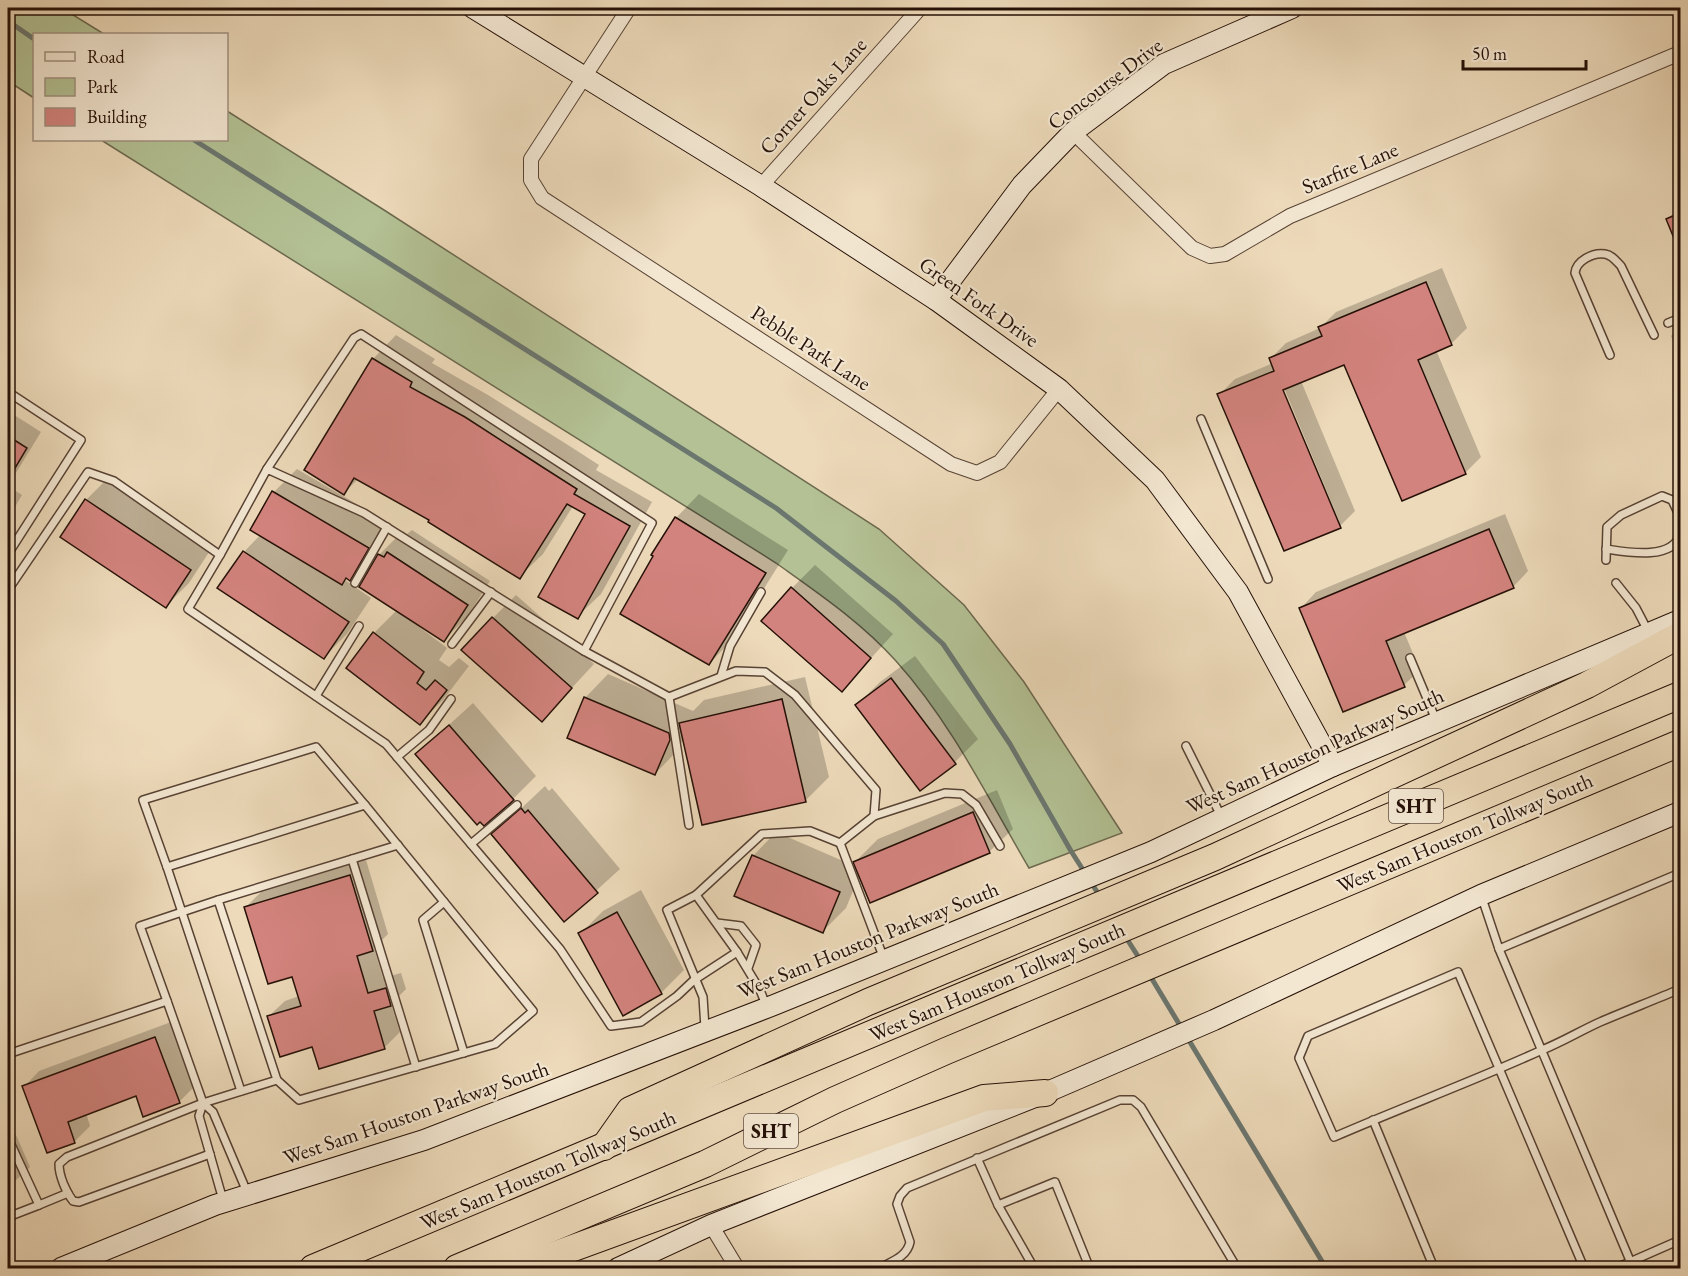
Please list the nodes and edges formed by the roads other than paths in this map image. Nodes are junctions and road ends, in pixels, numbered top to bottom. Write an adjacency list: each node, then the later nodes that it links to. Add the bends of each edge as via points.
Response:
1 (472, 8): 6 (main road, Green Fork Drive)
2 (629, 8): 6 (street)
3 (920, 8): 8 (street, Corner Oaks Lane)
4 (1292, 8): 7 (main road, Concourse Drive, via 1164,64)
5 (1680, 53): 7 (street, Starfire Lane, via 1290,216 1225,254 1210,256 1192,248)
6 (585, 76): 8 (main road, Green Fork Drive); 14 (street, Pebble Park Lane, via 531,159 531,180 542,198 951,464 977,473 1000,462)
7 (1073, 132): 9 (main road, Concourse Drive, via 1022,185)
8 (761, 186): 9 (main road, Green Fork Drive)
9 (936, 300): 14 (main road, Green Fork Drive)
10 (1680, 318): 11 (lane)
11 (1668, 323)
12 (1654, 335): 13 (lane, via 1621,266 1612,256 1596,255 1582,261 1575,273)
13 (1610, 355)
14 (1059, 388): 47 (main road, Green Fork Drive, via 1155,480 1238,592)
15 (8, 392): 22 (lane, via 81,440)
16 (1201, 419): 25 (lane)
17 (267, 469): 19 (lane); 23 (lane); 36 (lane, via 354,338 361,334 652,524)
18 (1680, 517): 21 (lane, via 1672,501 1662,496 1646,502 1607,527)
19 (387, 527): 26 (lane); 29 (lane)
20 (1680, 534): 21 (lane, via 1679,540 1666,549 1648,553)
21 (1606, 549): 24 (lane)
22 (8, 554)
23 (220, 555): 28 (lane, via 114,481 88,472); 40 (lane, via 188,609)
24 (1606, 560)
25 (1268, 579)
26 (355, 583)
27 (1616, 583): 33 (lane, via 1636,608)
28 (8, 590)
29 (491, 592): 35 (lane); 36 (lane)
30 (761, 592): 38 (lane, via 730,646)
31 (1680, 620): 33 (main road, West Sam Houston Parkway South)
32 (359, 626): 40 (lane)
33 (1649, 634): 43 (main road, West Sam Houston Parkway South)
34 (1680, 635): 87 (highway, via 1587,685 1215,857 867,1002 630,1110)
35 (452, 644)
36 (584, 651): 41 (lane)
37 (1410, 658): 43 (lane)
38 (722, 676): 41 (lane); 51 (lane, via 736,670 765,672 795,695 876,790)
39 (1680, 695): 87 (highway, West Sam Houston Tollway South / SHT)
40 (316, 696): 46 (lane, via 386,744)
41 (669, 697): 53 (lane)
42 (451, 699): 46 (lane, via 429,730)
43 (1437, 722): 47 (main road, West Sam Houston Parkway South)
44 (1680, 743): 101 (highway, West Sam Houston Tollway South / SHT, via 835,1100 705,1164)
45 (1186, 746): 52 (lane)
46 (397, 757): 55 (lane)
47 (1333, 766): 52 (main road, West Sam Houston Parkway South)
48 (517, 804): 55 (lane)
49 (365, 805): 56 (lane); 59 (lane); 59 (lane, via 316,747 143,800)
50 (1680, 812): 62 (main road)
51 (874, 816): 54 (lane); 57 (lane, via 945,793 962,794 976,805)
52 (1222, 819): 69 (main road, West Sam Houston Parkway South, via 1151,852)
53 (689, 825)
54 (840, 843): 61 (lane, via 810,831 762,834); 69 (lane)
55 (471, 844): 71 (lane, via 560,949 611,1026 640,1022)
56 (398, 845): 58 (lane); 64 (lane)
57 (1000, 846)
58 (352, 860): 63 (lane); 79 (lane)
59 (167, 867): 65 (lane)
60 (1680, 873): 67 (lane)
61 (696, 895): 66 (lane); 71 (lane, via 667,910)
62 (1481, 895): 67 (lane); 83 (main road, via 1214,1020)
63 (218, 900): 65 (lane); 81 (lane)
64 (444, 902): 77 (lane, via 423,920); 77 (lane, via 533,1011 495,1044)
65 (182, 912): 73 (lane, via 140,926); 82 (lane)
66 (717, 923): 68 (lane); 70 (lane, via 741,926 756,945)
67 (1499, 949): 76 (lane)
68 (737, 952): 70 (lane); 71 (lane)
69 (885, 959): 74 (main road, West Sam Houston Parkway South)
70 (748, 968): 74 (lane)
71 (694, 980): 75 (lane, via 703,996)
72 (1680, 989): 76 (lane)
73 (166, 1001): 78 (lane); 84 (lane)
74 (767, 1007): 75 (main road, West Sam Houston Parkway South)
75 (705, 1031): 91 (main road, West Sam Houston Parkway South, via 424,1140)
76 (1542, 1051): 80 (lane); 98 (lane)
77 (464, 1053): 79 (lane)
78 (8, 1054)
79 (416, 1067): 81 (lane, via 299,1100)
80 (1498, 1069): 85 (lane); 85 (lane, via 1458,972 1308,1036 1299,1058 1334,1137); 109 (lane)
81 (277, 1080): 82 (lane)
82 (240, 1091): 84 (lane)
83 (1045, 1093): 96 (main road); 101 (highway, via 984,1098 554,1255)
84 (203, 1103): 88 (lane, via 199,1116); 90 (lane, via 62,1161 59,1170); 91 (lane, via 213,1112)
85 (1373, 1120): 108 (lane)
86 (8, 1138): 93 (lane)
87 (604, 1147): 100 (highway, West Sam Houston Tollway South / SHT)
88 (210, 1154): 90 (lane, via 79,1202 74,1202); 92 (lane)
89 (977, 1158): 94 (lane); 104 (lane, via 908,1188 900,1196 897,1204 909,1248); 107 (lane, via 1120,1100 1133,1100 1141,1107)
90 (68, 1193): 93 (lane)
91 (248, 1195): 92 (main road, West Sam Houston Parkway South)
92 (224, 1202): 99 (main road, West Sam Houston Parkway South)
93 (39, 1204): 95 (lane)
94 (998, 1205): 105 (lane); 106 (lane, via 1054,1182)
95 (8, 1217)
96 (711, 1225): 102 (main road); 103 (street)
97 (1680, 1240): 98 (lane)
98 (1631, 1263): 110 (lane)
99 (61, 1269)
100 (313, 1269)
101 (458, 1269)
102 (618, 1269)
103 (737, 1269)
104 (880, 1269)
105 (1034, 1269)
106 (1088, 1269)
107 (1236, 1269)
108 (1434, 1269)
109 (1584, 1269)
110 (1616, 1269)

